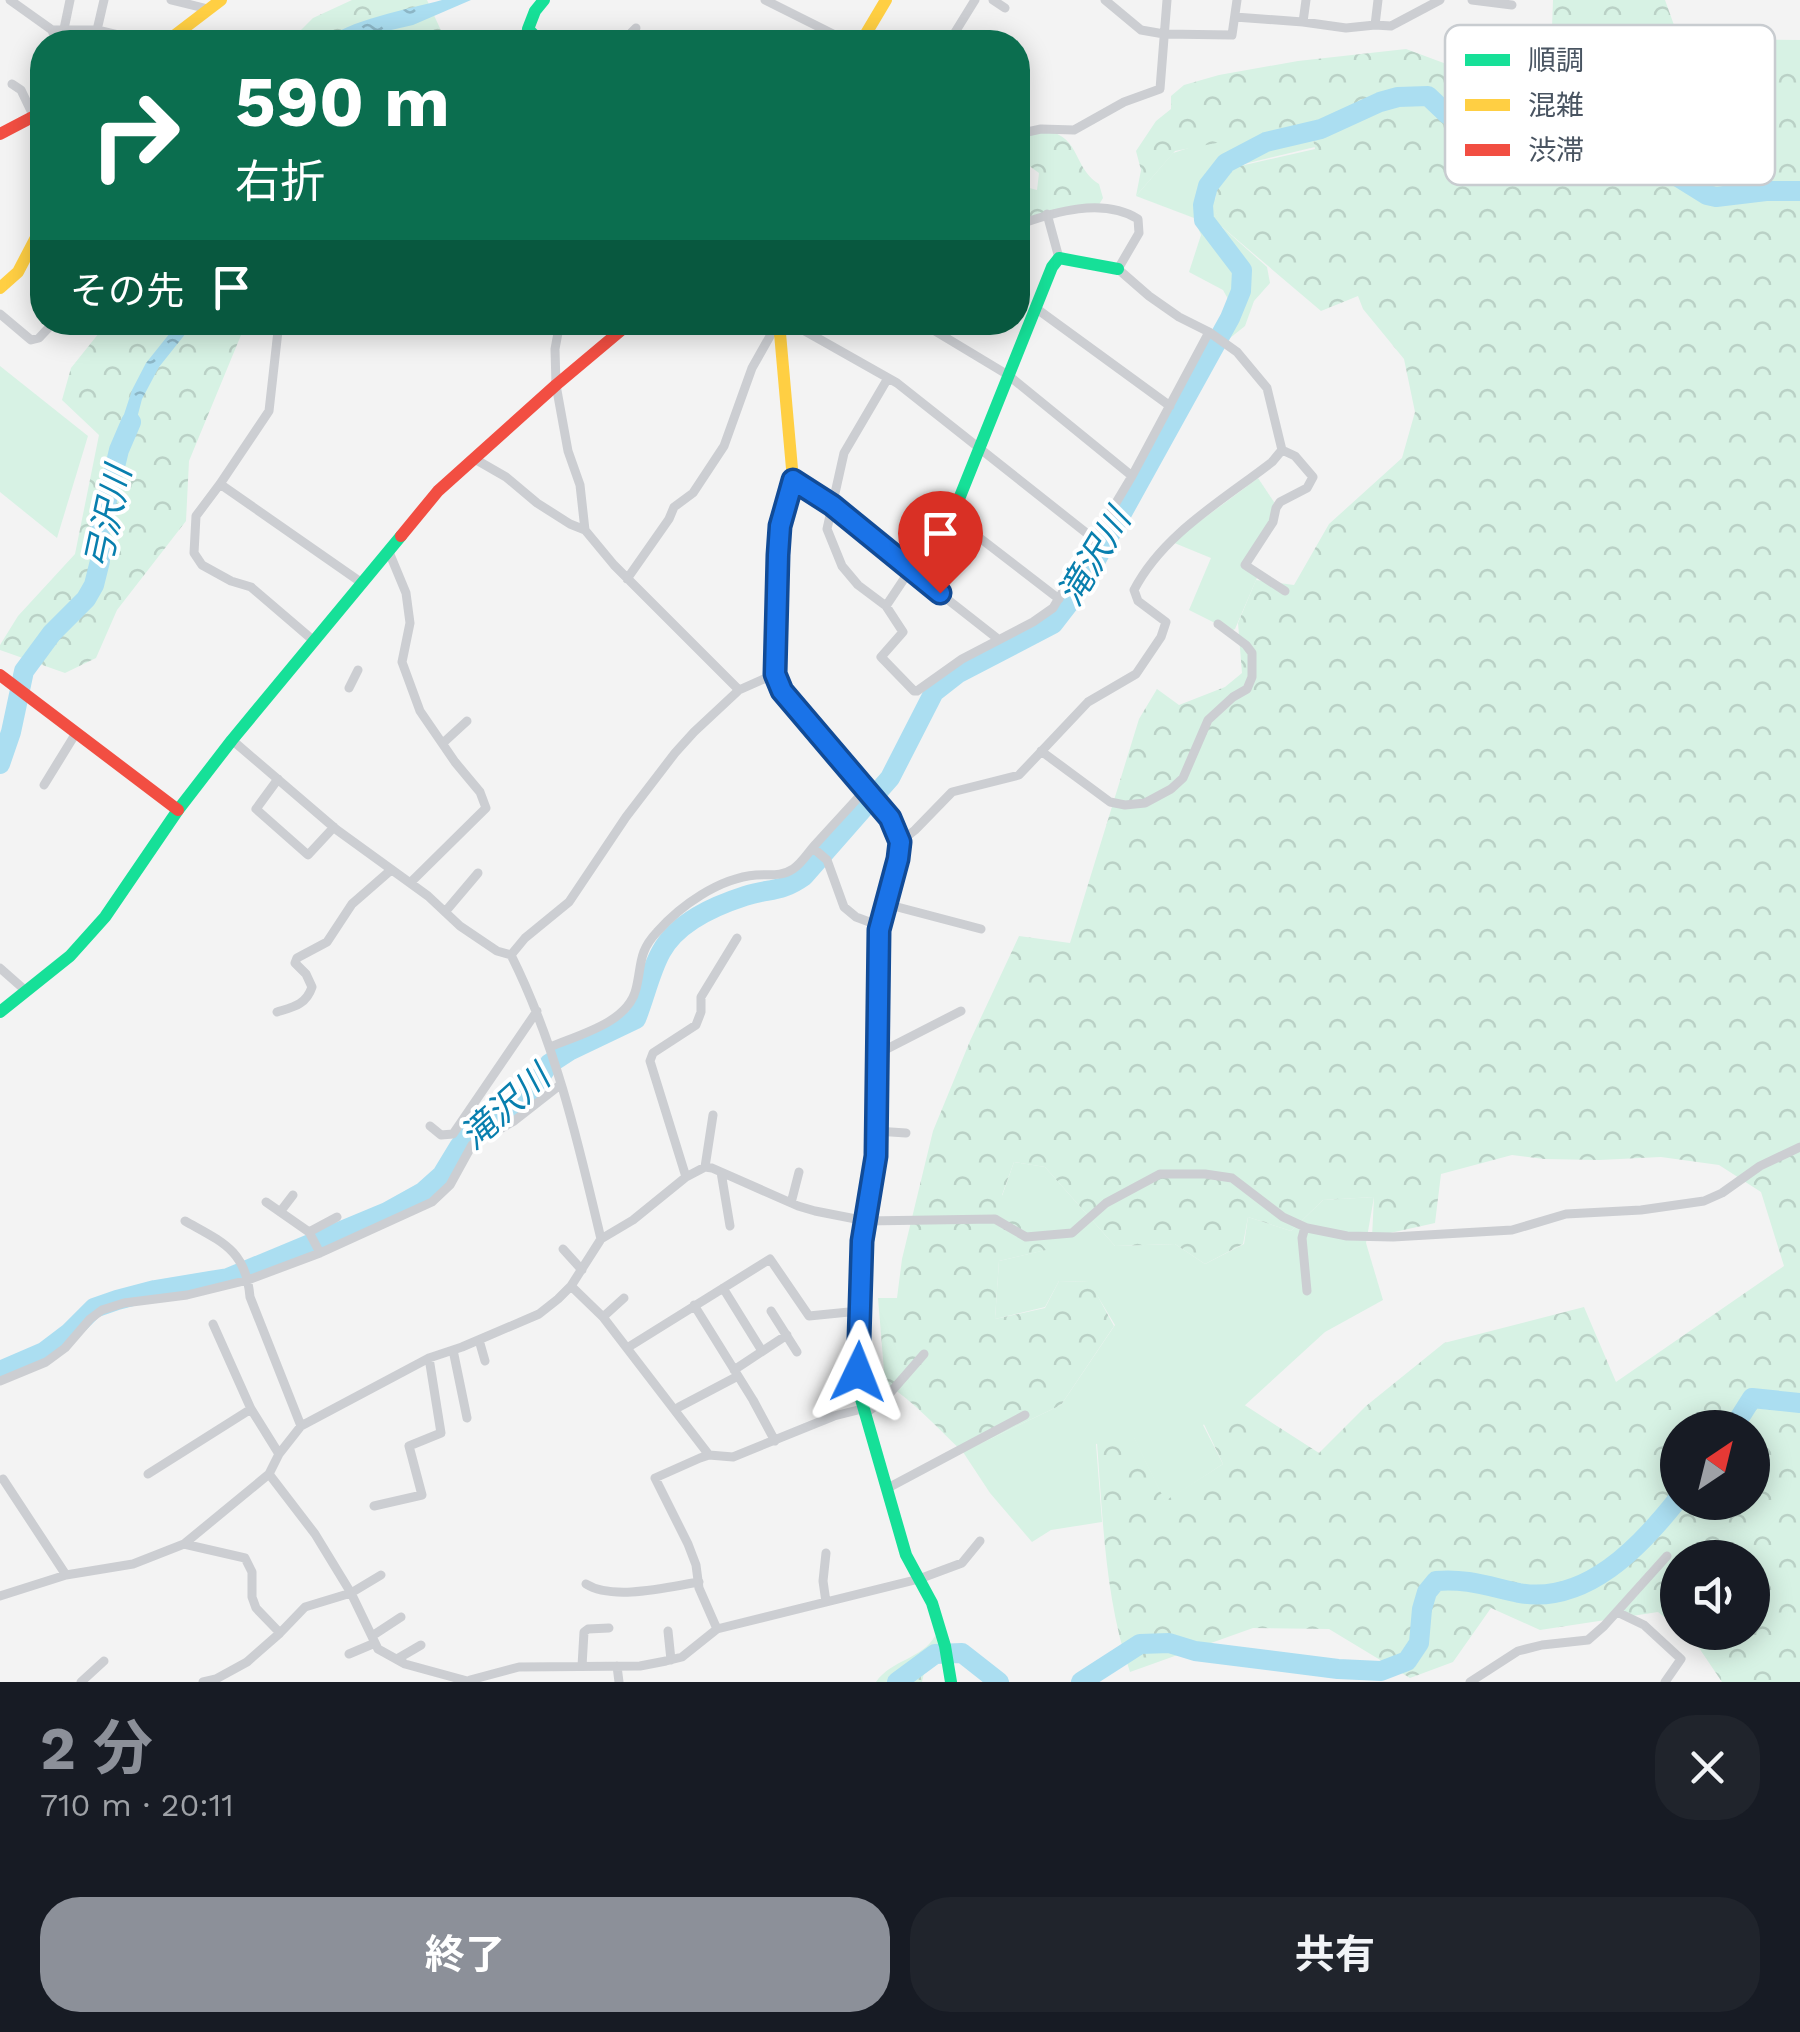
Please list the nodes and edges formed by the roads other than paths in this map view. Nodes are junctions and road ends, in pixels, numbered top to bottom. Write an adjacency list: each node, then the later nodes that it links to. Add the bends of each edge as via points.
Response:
1 (10, 0): 26 (street)
2 (70, 0): 24 (street)
3 (104, 0): 27 (street)
4 (171, 0): 20 (street)
5 (221, 0): 20 (street)
6 (544, 0): 25 (street)
7 (765, 0): 29 (street)
8 (886, 0): 30 (street)
9 (975, 0): 31 (street)
10 (993, 0): 19 (street)
11 (1105, 0): 32 (street, via 1142,30)
12 (1167, 0): 32 (street)
13 (1237, 0): 21 (street)
14 (1306, 0): 22 (street)
15 (1378, 0): 23 (street)
16 (1440, 0): 23 (street, via 1391,26)
17 (1472, 0): 18 (street)
18 (1512, 5)
19 (1005, 8)
20 (208, 9): 28 (street)
21 (1235, 18): 22 (street); 32 (street, via 1232,35)
22 (1303, 22): 23 (street)
23 (1375, 25)
24 (64, 28): 26 (street); 27 (street)
25 (528, 28)
26 (52, 30)
27 (98, 30)
28 (181, 30)
29 (825, 30)
30 (868, 30)
31 (956, 30)
32 (1164, 34): 36 (street, via 1160,89 1074,130)
33 (12, 84): 34 (street)
34 (30, 103)
35 (30, 118): 37 (street)
36 (1030, 131)
37 (0, 134)
38 (1047, 214): 39 (street); 41 (street); 42 (street, via 1108,208 1138,219 1139,233)
39 (1030, 220)
40 (30, 249): 43 (street)
41 (1059, 258): 42 (street); 44 (street)
42 (1118, 268): 47 (street, via 1178,318)
43 (0, 288)
44 (1037, 309): 46 (street); 60 (street)
45 (0, 314): 48 (street, via 31,340)
46 (1030, 325)
47 (1212, 334): 60 (street); 62 (street, via 1266,388)
48 (42, 335)
49 (277, 335): 66 (street, via 269,411)
50 (558, 335): 59 (street)
51 (616, 335): 59 (street)
52 (771, 335): 73 (street, via 724,446 693,493 674,507)
53 (780, 335): 65 (street)
54 (812, 335): 58 (street)
55 (942, 335): 57 (street)
56 (1026, 335): 57 (street)
57 (1008, 375): 61 (street); 64 (street)
58 (888, 378): 61 (street); 67 (street, via 844,453)
59 (556, 385): 63 (street); 69 (street)
60 (1170, 406): 64 (street)
61 (980, 450): 68 (street); 70 (street)
62 (1282, 450): 75 (street, via 1313,477 1308,488 1280,502 1245,566); 90 (street, via 1171,540 1143,573 1134,590 1166,622 1161,637 1136,674 1088,702)
63 (473, 458): 69 (street); 71 (street)
64 (1132, 476): 70 (street)
65 (793, 480): 67 (street); 82 (street, via 780,526)
66 (220, 484): 74 (street); 80 (street, via 196,516 194,553 202,565 252,587)
67 (832, 505): 72 (street); 77 (street, via 827,529 842,566)
68 (950, 515): 72 (street); 76 (street)
69 (585, 530): 73 (street)
70 (1094, 540): 76 (street)
71 (390, 552): 74 (street); 89 (street, via 410,623 402,662 420,711)
72 (910, 570): 77 (street); 79 (street)
73 (628, 580): 85 (street)
74 (362, 583): 80 (street)
75 (1285, 591)
76 (1060, 599): 79 (street)
77 (886, 606): 79 (street, via 903,632 880,656 914,691)
78 (1218, 624): 90 (street, via 1252,653 1252,677 1247,689 1208,720 1183,778 1171,789 1145,803 1110,802)
79 (998, 639)
80 (314, 640): 88 (street)
81 (358, 670): 84 (street)
82 (775, 674): 85 (street); 93 (street, via 782,691)
83 (4, 678): 87 (street)
84 (349, 688)
85 (738, 690): 106 (street, via 674,753 568,902)
86 (467, 721): 89 (street)
87 (76, 733): 92 (street); 94 (street)
88 (232, 740): 91 (street); 94 (street)
89 (443, 743): 100 (street, via 486,808)
90 (1042, 750): 96 (street, via 1018,774 952,792)
91 (278, 779): 95 (street); 95 (street, via 256,809 308,854)
92 (44, 785)
93 (866, 788): 96 (street); 97 (street)
94 (178, 810): 108 (street, via 106,917)
95 (334, 827): 98 (street)
96 (900, 842): 101 (street)
97 (812, 848): 103 (street, via 827,860 844,907); 113 (street, via 794,869 736,880 680,910 644,950 636,990 621,1013)
98 (391, 870): 100 (street); 110 (street, via 352,904 327,942 297,958 310,994 299,1006)
99 (478, 873): 102 (street)
100 (410, 883): 102 (street)
101 (886, 904): 103 (street); 104 (street)
102 (445, 912): 106 (street)
103 (880, 926): 114 (street)
104 (981, 930)
105 (738, 938): 124 (street, via 700,997 696,1024 650,1060)
106 (511, 955): 111 (street)
107 (0, 968): 108 (street)
108 (26, 991): 109 (street)
109 (0, 1012)
110 (277, 1012)
111 (537, 1012): 113 (street); 117 (street, via 454,1134)
112 (961, 1012): 114 (street)
113 (550, 1050): 115 (street)
114 (877, 1054): 118 (street)
115 (559, 1080): 135 (street); 137 (street, via 514,1122 472,1144 450,1185 432,1202)
116 (712, 1115): 121 (street)
117 (430, 1126)
118 (876, 1131): 119 (street); 131 (street)
119 (906, 1133)
120 (1800, 1146): 133 (street, via 1704,1202 1566,1214 1512,1230 1372,1237)
121 (704, 1167): 122 (street); 124 (street)
122 (720, 1172): 127 (street); 132 (street)
123 (799, 1172): 127 (street)
124 (686, 1177): 135 (street)
125 (293, 1195): 128 (street)
126 (266, 1202): 128 (street)
127 (792, 1203): 131 (street)
128 (280, 1212): 134 (street)
129 (336, 1217): 134 (street)
130 (185, 1221): 139 (street, via 239,1257)
131 (866, 1221): 133 (street, via 995,1219 1026,1237 1072,1233 1106,1203 1160,1174 1205,1174 1232,1178); 146 (street)
132 (730, 1226)
133 (1305, 1227): 142 (street)
134 (309, 1232): 137 (street)
135 (601, 1239): 138 (street)
136 (563, 1249): 138 (street)
137 (320, 1253): 139 (street)
138 (582, 1270): 140 (street)
139 (248, 1280): 159 (street, via 102,1310 46,1362); 165 (street)
140 (571, 1286): 147 (street); 150 (street, via 539,1314)
141 (723, 1288): 144 (street); 146 (street, via 770,1260 809,1316); 153 (street)
142 (1307, 1291)
143 (624, 1298): 147 (street)
144 (694, 1306): 151 (street); 158 (street)
145 (771, 1311): 149 (street)
146 (859, 1311): 162 (street)
147 (602, 1317): 151 (street)
148 (213, 1324): 161 (street)
149 (787, 1335): 153 (street); 154 (street)
150 (479, 1340): 152 (street); 157 (street)
151 (627, 1348): 168 (street)
152 (452, 1350): 156 (street); 164 (street)
153 (762, 1351): 158 (street)
154 (797, 1352)
155 (924, 1354): 162 (street, via 883,1401)
156 (429, 1358): 165 (street); 173 (street, via 441,1432 409,1446 422,1495)
157 (485, 1361)
158 (736, 1373): 160 (street); 166 (street)
159 (0, 1381)
160 (678, 1407)
161 (251, 1409): 167 (street); 169 (street)
162 (863, 1412): 166 (street, via 834,1416); 172 (street)
163 (1026, 1415): 172 (street)
164 (466, 1418)
165 (301, 1426): 167 (street)
166 (775, 1441): 168 (street, via 733,1456)
167 (279, 1454): 170 (street)
168 (709, 1456): 181 (street, via 655,1478 688,1544)
169 (148, 1474)
170 (269, 1474): 175 (street); 183 (street)
171 (3, 1479): 179 (street)
172 (886, 1489): 180 (street)
173 (374, 1506)
174 (980, 1540): 180 (street, via 962,1563)
175 (184, 1544): 179 (street, via 133,1564); 191 (street, via 245,1558 256,1608)
176 (826, 1553): 185 (street)
177 (1660, 1565): 186 (street)
178 (381, 1574): 183 (street)
179 (66, 1575): 184 (street)
180 (919, 1579): 185 (street); 200 (street, via 946,1646)
181 (698, 1582): 182 (street, via 632,1592); 189 (street)
182 (586, 1584)
183 (350, 1593): 191 (street, via 305,1607); 192 (street)
184 (0, 1596)
185 (826, 1602): 189 (street)
186 (1617, 1612): 205 (street, via 1588,1640 1518,1651); 206 (street, via 1644,1625 1680,1659)
187 (400, 1617): 192 (street)
188 (609, 1628): 198 (street, via 584,1632)
189 (718, 1630): 196 (street)
190 (668, 1631): 196 (street)
191 (280, 1633): 203 (street, via 246,1662)
192 (373, 1640): 194 (street); 195 (street)
193 (420, 1645): 195 (street)
194 (350, 1654)
195 (397, 1659): 201 (street)
196 (672, 1660): 199 (street)
197 (104, 1661): 202 (street)
198 (582, 1666): 199 (street); 201 (street, via 519,1667)
199 (617, 1666): 204 (street)
200 (950, 1675)
201 (470, 1681)
202 (81, 1682)
203 (202, 1682)
204 (619, 1682)
205 (1470, 1682)
206 (1666, 1682)

